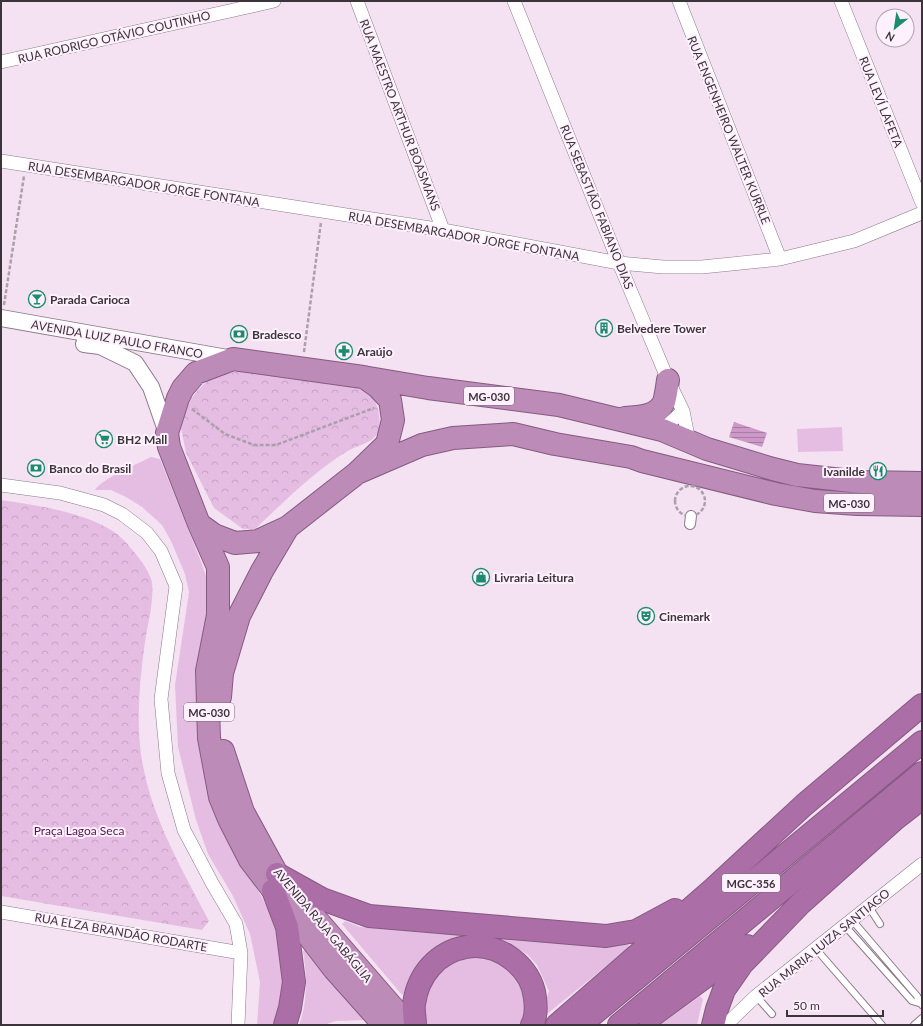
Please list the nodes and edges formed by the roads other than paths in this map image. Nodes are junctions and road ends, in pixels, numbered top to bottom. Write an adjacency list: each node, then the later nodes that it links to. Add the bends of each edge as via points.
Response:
1 (274, 1): 6 (street, RUA RODRIGO OTÁVIO COUTINHO)
2 (357, 1): 10 (street, RUA MAESTRO ARTHUR BOASMANS)
3 (514, 1): 12 (street, RUA SEBASTIÃO FABIANO DIAS)
4 (679, 1): 11 (street, RUA ENGENHEIRO WALTER KURRLE)
5 (841, 1): 8 (street, RUA LEVÍ LAFETA)
6 (1, 62)
7 (1, 162): 10 (street, RUA DESEMBARGADOR JORGE FONTANA)
8 (922, 203)
9 (922, 213): 11 (street, RUA DESEMBARGADOR JORGE FONTANA, via 854,241)
10 (443, 230): 12 (street, RUA DESEMBARGADOR JORGE FONTANA)
11 (780, 259): 12 (street, RUA DESEMBARGADOR JORGE FONTANA, via 702,267)
12 (619, 263): 16 (street, RUA SEBASTIÃO FABIANO DIAS)
13 (1, 322): 14 (street, AVENIDA LUIZ PAULO FRANCO); 20 (street, AVENIDA LUIZ PAULO FRANCO, via 100,346 134,363 151,387)
14 (233, 359): 15 (highway, MG-030); 20 (highway, MG-030, via 196,373 178,398)
15 (363, 377): 18 (highway, MG-030, via 559,405); 23 (highway, via 378,387 390,400 393,420 387,444)
16 (668, 380): 17 (street, RUA SEBASTIÃO FABIANO DIAS); 18 (highway, via 664,401 658,410 645,416)
17 (683, 411): 19 (street); 21 (street, RUA SEBASTIÃO FABIANO DIAS)
18 (614, 418): 19 (highway, MG-030)
19 (662, 430): 21 (highway, MG-030); 22 (highway, via 651,451 645,456)
20 (167, 433): 27 (highway, MG-030, via 169,447)
21 (689, 441): 24 (highway, MG-030, via 707,449 797,475 861,482)
22 (631, 457): 23 (highway, MG-030, via 513,434 453,438 422,445); 26 (highway, MG-030, via 776,494 815,501)
23 (357, 473): 28 (highway, MG-030)
24 (922, 483)
25 (1, 485): 44 (street, via 60,493 104,505 147,532 161,551 176,586 161,699 168,773 184,830 236,924)
26 (922, 505)
27 (199, 524): 28 (highway, via 214,536 235,543 258,541); 36 (highway, AVENIDA RAJA GABÁGLIA / MG-030, via 218,567 218,615 208,671 209,738 220,797 250,860)
28 (288, 528): 36 (highway, AVENIDA RAJA GABÁGLIA / MG-030, via 239,616 222,673 219,710 222,747 243,812)
29 (922, 705): 37 (highway, MGC-356, via 804,805)
30 (922, 742): 56 (highway, MGC-356)
31 (922, 773): 57 (highway, MGC-356)
32 (922, 798): 33 (highway)
33 (895, 819): 34 (highway); 40 (highway)
34 (922, 820)
35 (922, 864): 38 (street, RUA MARIA LUIZA SANTIAGO)
36 (275, 882): 37 (highway, via 369,916 606,936 636,931); 50 (highway, via 287,928 294,982); 51 (highway, AVENIDA RAJA GABÁGLIA / MG-030, via 334,969); 52 (highway, AVENIDA RAJA GABÁGLIA / MG-030)
37 (713, 889): 55 (highway, MGC-356)
38 (868, 907): 41 (street, RUA MARIA LUIZA SANTIAGO); 42 (lane)
39 (1, 912): 44 (street, RUA ELZA BRANDÃO RODARTE)
40 (782, 921): 58 (highway); 59 (highway, via 737,970 724,990)
41 (849, 923): 43 (street, RUA MARIA LUIZA SANTIAGO); 46 (lane, via 917,996); 46 (lane, via 912,1001)
42 (880, 924)
43 (816, 949): 45 (street, RUA MARIA LUIZA SANTIAGO); 61 (lane)
44 (241, 953): 49 (street)
45 (756, 996): 47 (lane); 60 (street, RUA MARIA LUIZA SANTIAGO)
46 (922, 1005)
47 (772, 1014)
48 (922, 1018): 62 (lane)
49 (238, 1025)
50 (285, 1025)
51 (384, 1025)
52 (408, 1025)
53 (415, 1025): 54 (highway, via 414,1004 422,977 432,964 444,955 467,946 490,948 514,960 524,970 534,992 536,1005)
54 (532, 1025)
55 (557, 1025)
56 (580, 1025)
57 (619, 1025)
58 (640, 1025)
59 (713, 1025)
60 (729, 1025)
61 (882, 1025)
62 (914, 1025)

